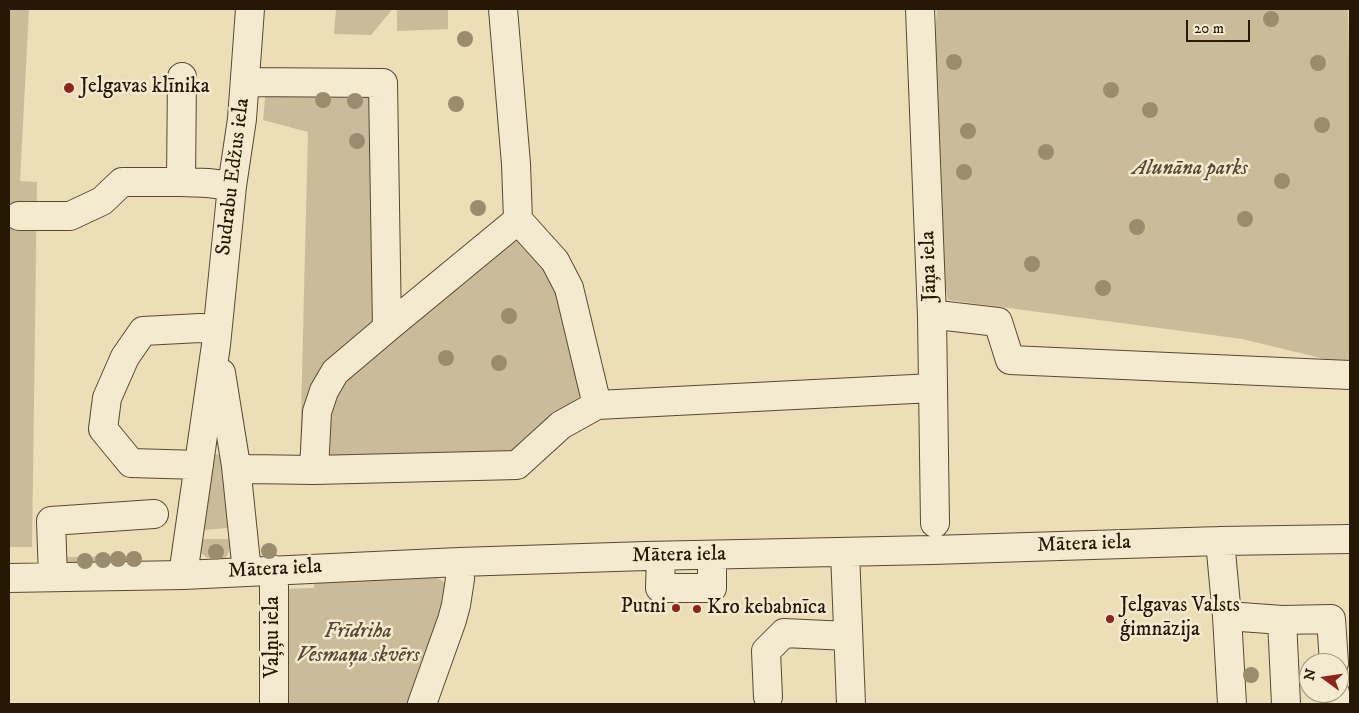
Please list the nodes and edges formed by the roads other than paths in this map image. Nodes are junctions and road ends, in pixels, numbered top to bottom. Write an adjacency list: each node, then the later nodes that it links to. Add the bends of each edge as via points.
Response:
1 (250, 9): 5 (street, Sudrabu Edžus iela)
2 (503, 9): 9 (street)
3 (920, 9): 10 (street, Jāņa iela)
4 (182, 77): 6 (street)
5 (245, 82): 7 (street, Sudrabu Edžus iela); 11 (street, via 384,83)
6 (181, 182): 7 (street); 8 (street, via 122,182 102,201 70,216)
7 (232, 186): 12 (street, Sudrabu Edžus iela)
8 (19, 216)
9 (518, 220): 11 (street); 15 (street, via 556,261 569,288)
10 (932, 316): 13 (street, via 998,322 1010,360); 14 (street, Jāņa iela)
11 (387, 328): 18 (street, via 335,372 324,391 317,412)
12 (217, 337): 16 (street, Sudrabu Edžus iela); 16 (street, via 200,328 143,330 125,358 108,398 103,429 131,463); 17 (street, Sudrabu Edžus iela)
13 (1350, 375)
14 (933, 388): 15 (street); 20 (street, Jāņa iela)
15 (597, 405): 18 (street, via 561,425 518,465)
16 (199, 465): 27 (street, Sudrabu Edžus iela)
17 (236, 466): 18 (street); 26 (street, Sudrabu Edžus iela)
18 (314, 470)
19 (154, 514): 28 (street, via 52,521)
20 (935, 523)
21 (1350, 539): 22 (street, Mātera iela)
22 (1220, 541): 23 (street, Mātera iela); 30 (street)
23 (845, 552): 24 (street, Mātera iela); 32 (street)
24 (459, 562): 25 (street, Mātera iela); 36 (street, via 456,605)
25 (274, 570): 26 (street, Mātera iela); 35 (street, Vaļņu iela)
26 (247, 572): 27 (street, Mātera iela)
27 (184, 575): 28 (street, Mātera iela)
28 (52, 577): 29 (street, Mātera iela)
29 (9, 578)
30 (1227, 616): 31 (street); 38 (street)
31 (1282, 620): 33 (street, via 1331,619); 39 (street)
32 (848, 636): 34 (street, via 784,633 766,651); 37 (street)
33 (1333, 653)
34 (768, 697)
35 (274, 704)
36 (422, 704)
37 (851, 704)
38 (1232, 704)
39 (1286, 704)

